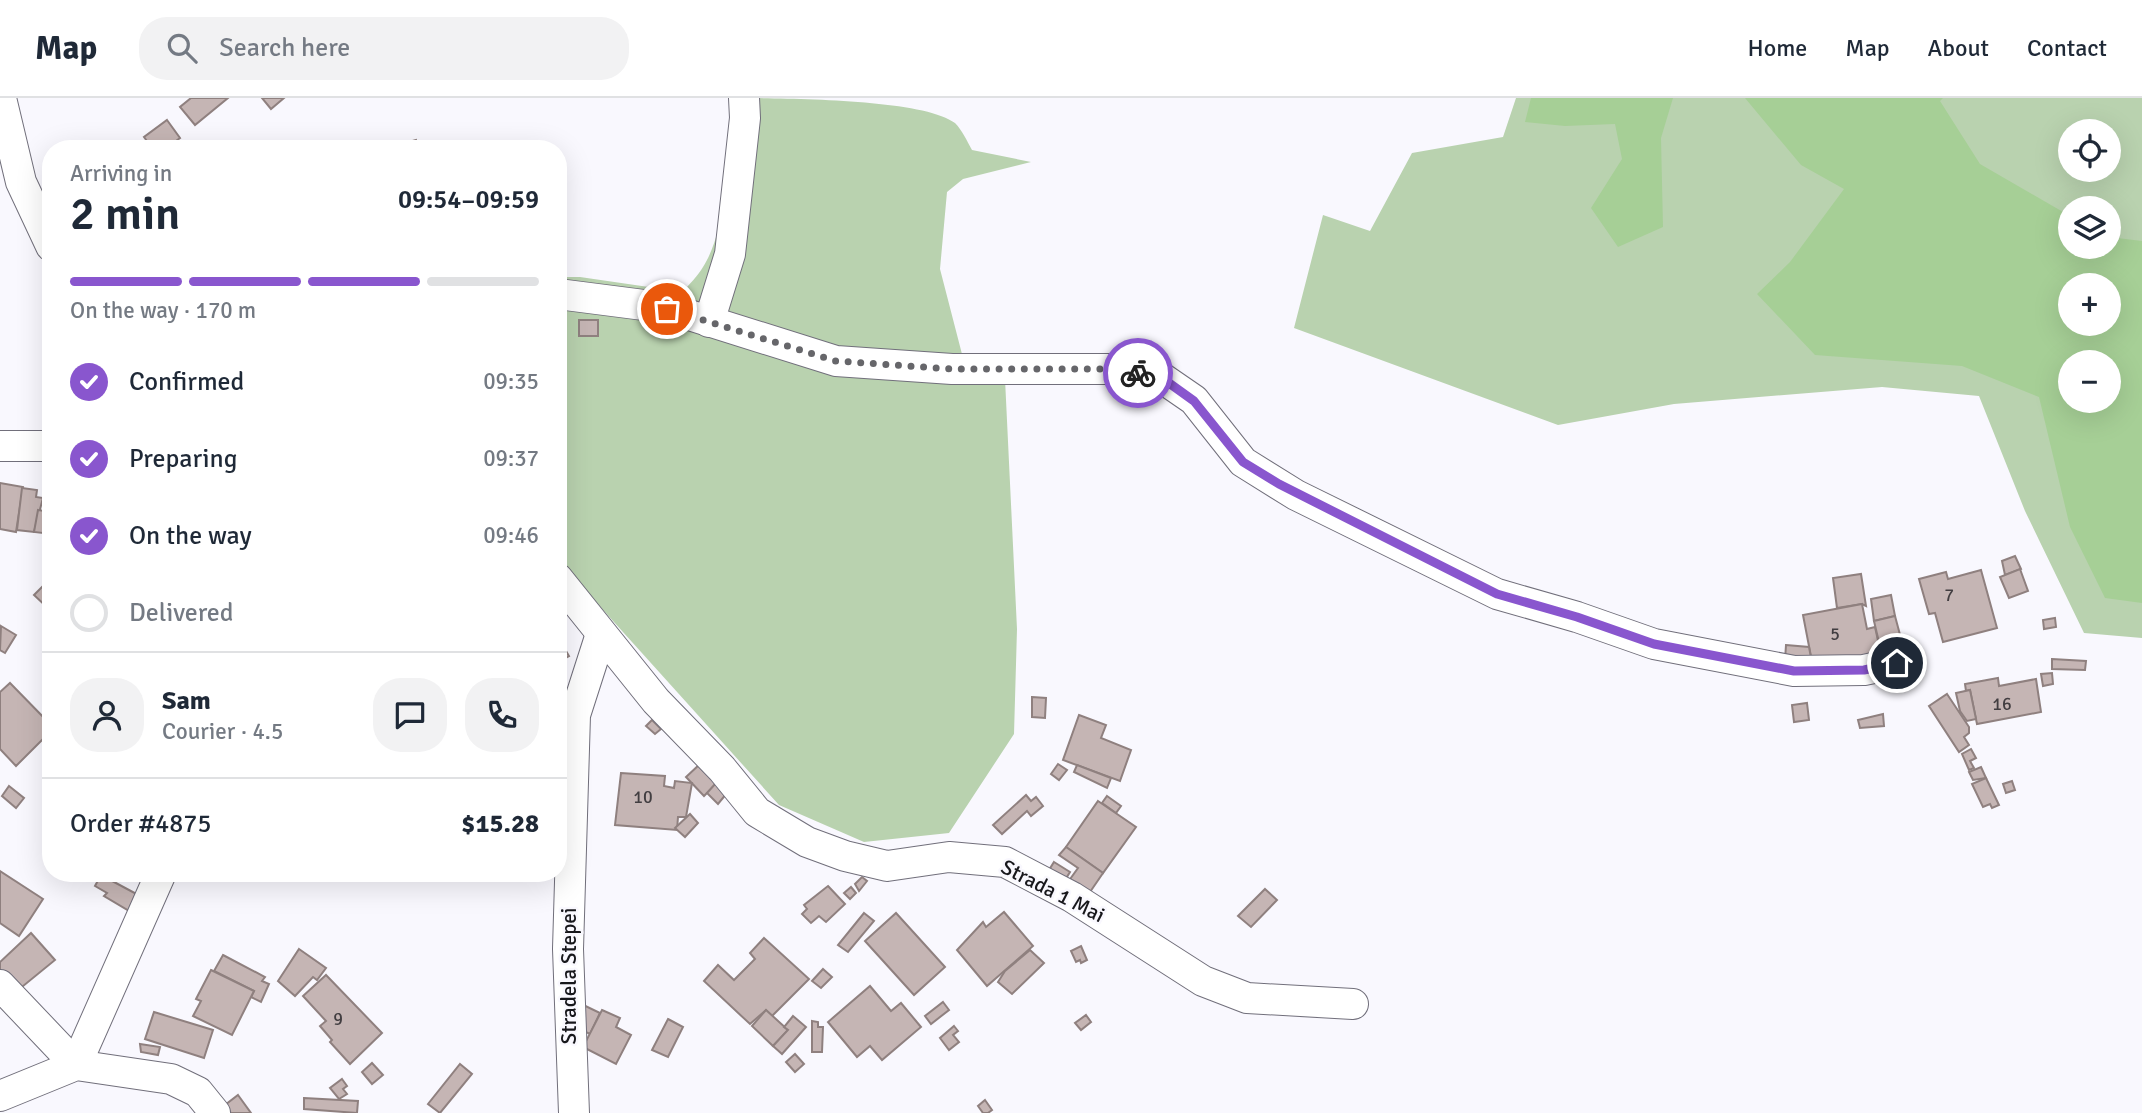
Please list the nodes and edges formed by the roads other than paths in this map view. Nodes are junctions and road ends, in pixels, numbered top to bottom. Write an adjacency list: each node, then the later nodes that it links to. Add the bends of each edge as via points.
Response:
1 (1, 98): 3 (street, via 21,181)
2 (744, 98): 5 (street, via 730,254)
3 (42, 226)
4 (567, 294): 5 (street, via 667,309)
5 (709, 322): 10 (street, via 836,361 952,369 1122,369 1162,378 1194,401 1243,462 1296,495 1497,594 1654,644 1794,671 1864,670)
6 (42, 444): 7 (street)
7 (0, 446)
8 (567, 591): 9 (street, Strada 1 Mai)
9 (601, 634): 13 (street, Strada 1 Mai, via 757,812 807,842 887,866 949,857 1005,862 1072,897 1203,981 1247,998); 17 (street, Stradela Stepei, via 575,715 568,949)
10 (1897, 663)
11 (157, 882): 14 (street)
12 (0, 985): 14 (street)
13 (1353, 1004)
14 (76, 1065): 15 (street); 16 (street, via 172,1079 198,1093)
15 (0, 1096)
16 (215, 1113)
17 (574, 1113)

